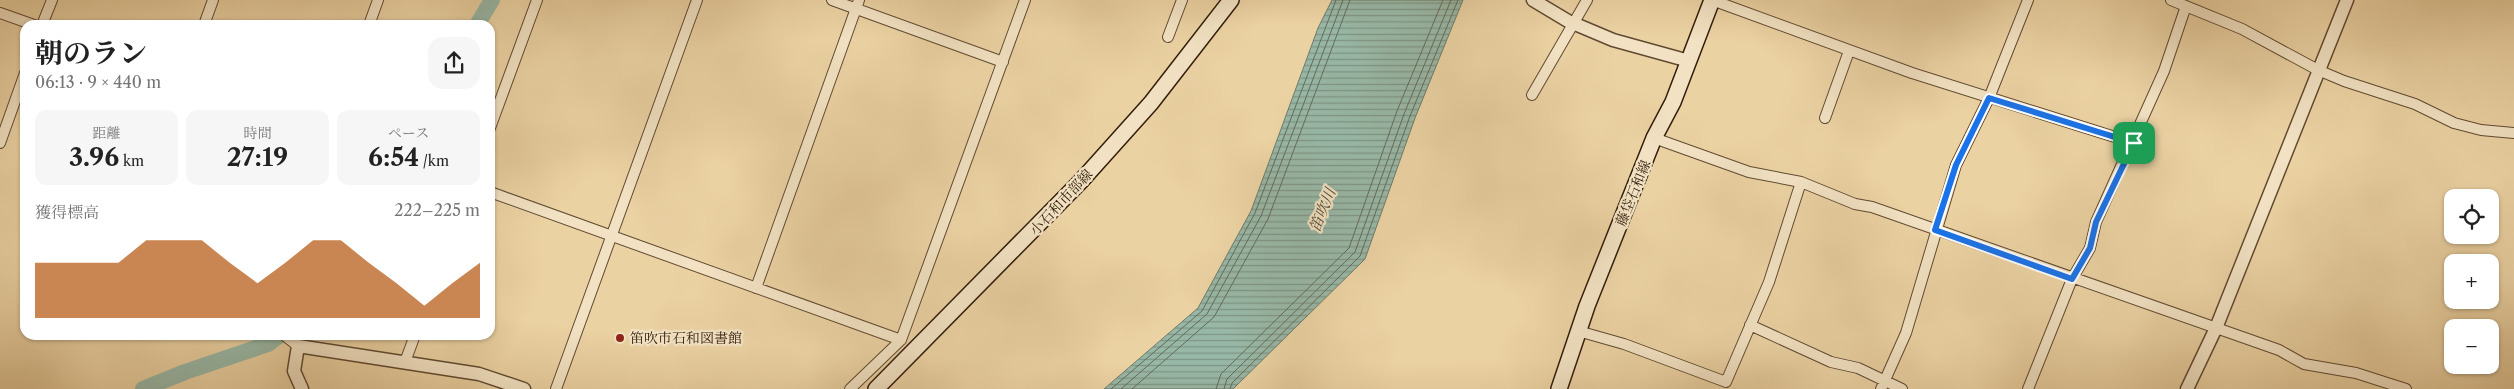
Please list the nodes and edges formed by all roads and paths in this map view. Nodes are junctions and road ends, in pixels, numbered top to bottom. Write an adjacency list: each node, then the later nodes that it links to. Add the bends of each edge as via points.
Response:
1 (52, 0): 20 (street)
2 (212, 0): 21 (street)
3 (378, 0): 22 (street)
4 (536, 0): 32 (street)
5 (697, 0): 41 (street)
6 (832, 0): 16 (street)
7 (1025, 0): 27 (street)
8 (1182, 0): 24 (street)
9 (1232, 0): 57 (main road, 小石和市部線, via 1151,103 1081,181)
10 (1533, 0): 23 (street)
11 (1587, 0): 23 (street)
12 (1712, 0): 25 (street); 26 (main road, 藤垈石和線)
13 (2028, 0): 31 (street)
14 (2171, 0): 17 (street)
15 (2347, 0): 28 (street)
16 (858, 4): 27 (street); 43 (street)
17 (2186, 6): 28 (street, via 2242,29); 37 (street)
18 (0, 13): 19 (street)
19 (20, 20)
20 (44, 20)
21 (206, 20)
22 (371, 20)
23 (1571, 23): 26 (street, via 1613,40); 30 (street)
24 (1168, 37)
25 (1849, 51): 31 (street); 33 (street)
26 (1689, 60): 35 (main road, 藤垈石和線, via 1673,102)
27 (1004, 62): 49 (street)
28 (2318, 70): 34 (street, via 2415,104 2454,123); 45 (street)
29 (20, 87): 36 (street)
30 (1532, 95)
31 (1989, 98): 37 (street); 40 (street, via 1956,165)
32 (495, 114)
33 (1825, 118)
34 (2514, 133)
35 (1654, 138): 38 (street, via 1749,172); 46 (main road, 藤垈石和線)
36 (0, 143)
37 (2134, 143): 42 (street, via 2096,222 2090,248)
38 (1801, 182): 40 (street, via 1855,204); 44 (street, via 1769,282)
39 (495, 194): 41 (street)
40 (1935, 230): 42 (street); 52 (street, via 1920,290)
41 (610, 237): 43 (street); 55 (street)
42 (2072, 279): 45 (street); 60 (street)
43 (756, 288): 49 (street)
44 (1750, 325): 46 (street, via 1726,382 1624,344); 52 (street, via 1831,362 1858,368)
45 (2216, 328): 61 (street); 62 (street, via 2279,350 2304,364 2356,373)
46 (1578, 331): 58 (main road, 藤垈石和線)
47 (289, 340): 50 (street)
48 (413, 340): 51 (street)
49 (901, 340): 56 (street)
50 (298, 346): 51 (street); 53 (street, via 294,371)
51 (405, 362): 54 (street, via 479,374)
52 (1883, 386): 59 (street)
53 (302, 389)
54 (524, 389)
55 (556, 389)
56 (850, 389)
57 (876, 389)
58 (1559, 389)
59 (1902, 389)
60 (2028, 389)
61 (2187, 389)
62 (2406, 389)

